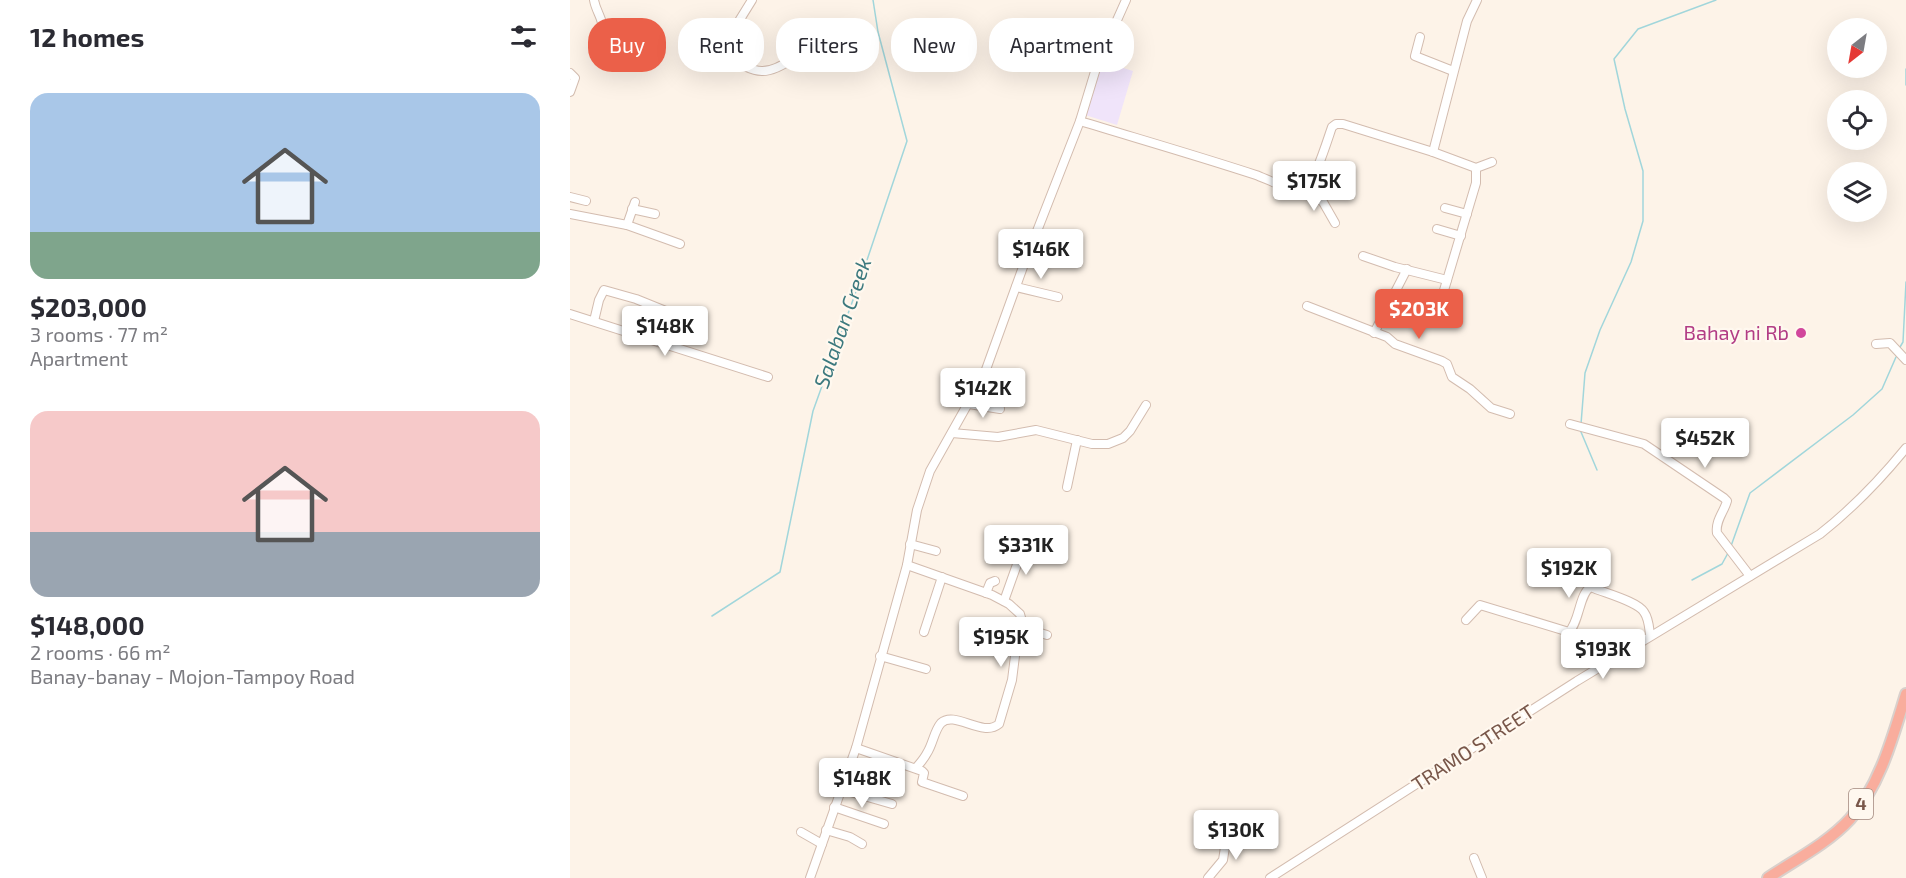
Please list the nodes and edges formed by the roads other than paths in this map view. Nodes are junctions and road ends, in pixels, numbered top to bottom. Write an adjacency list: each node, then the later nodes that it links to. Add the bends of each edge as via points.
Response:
1 (594, 0): 5 (street)
2 (752, 0): 7 (street, via 722,54 756,72)
3 (1126, 0): 11 (street, via 1097,65)
4 (1477, 0): 8 (street)
5 (602, 18)
6 (1420, 37): 8 (street, via 1415,56)
7 (776, 67)
8 (1454, 70): 12 (street)
9 (570, 73): 10 (street, via 575,78)
10 (570, 92)
11 (1080, 121): 15 (street, via 1293,189); 30 (street)
12 (1433, 152): 14 (street); 15 (street, via 1336,124)
13 (1492, 162): 14 (street)
14 (1476, 168): 21 (street)
15 (1305, 189): 22 (street, via 1323,202)
16 (570, 197): 17 (street)
17 (586, 201)
18 (1445, 208): 21 (street)
19 (570, 214): 23 (street)
20 (655, 214): 23 (street, via 634,205)
21 (1467, 214): 25 (street)
22 (1335, 223)
23 (627, 225): 26 (street)
24 (1437, 229): 25 (street)
25 (1461, 236): 29 (street)
26 (680, 244)
27 (1363, 256): 28 (street)
28 (1407, 269): 29 (street); 39 (street)
29 (1447, 280): 31 (street)
30 (1016, 286): 32 (street); 43 (street, via 984,375)
31 (1442, 294): 33 (street); 35 (street)
32 (1059, 297)
33 (1394, 302)
34 (1307, 306): 39 (street)
35 (1439, 307)
36 (570, 314): 38 (street)
37 (673, 314): 38 (street, via 604,290)
38 (594, 321): 42 (street)
39 (1374, 333): 46 (street, via 1448,364 1452,377 1491,408)
40 (1876, 344): 41 (street, via 1890,343)
41 (1906, 360)
42 (768, 377)
43 (969, 404): 45 (street); 48 (street)
44 (1146, 405): 49 (street, via 1123,438 1102,445)
45 (1000, 409)
46 (1510, 414)
47 (1570, 424): 56 (street, via 1644,444 1724,498 1727,501 1717,533)
48 (952, 433): 49 (street, via 998,437 1036,430); 53 (street, via 924,485)
49 (1077, 440): 51 (street)
50 (1906, 448): 56 (street, TRAMO STREET, via 1846,513 1798,549)
51 (1067, 487)
52 (1025, 542): 60 (street)
53 (910, 544): 54 (street); 55 (street)
54 (936, 550)
55 (907, 565): 57 (street); 66 (street)
56 (1750, 576): 65 (street, TRAMO STREET)
57 (942, 577): 59 (street); 63 (street)
58 (995, 581): 59 (street)
59 (986, 593): 60 (street)
60 (1004, 601): 62 (street, via 1020,614)
61 (1466, 620): 65 (street, via 1480,605 1569,632 1585,592 1591,587 1644,611)
62 (1021, 627): 64 (street); 71 (street, via 999,724 988,728 952,719 944,721)
63 (924, 632)
64 (1047, 635)
65 (1650, 635): 85 (street, TRAMO STREET)
66 (880, 656): 67 (street); 70 (street)
67 (926, 669)
68 (1906, 694): 69 (highway, 4)
69 (1901, 727): 87 (highway, 4, via 1871,788 1850,819)
70 (856, 748): 71 (street); 72 (street)
71 (916, 768): 73 (street, via 924,772 922,782)
72 (840, 789): 74 (street); 75 (street)
73 (963, 796)
74 (892, 804)
75 (834, 807): 76 (street); 78 (street)
76 (884, 824)
77 (1228, 828): 84 (street, via 1223,860)
78 (826, 830): 80 (street); 81 (street)
79 (801, 832): 80 (street)
80 (822, 844): 83 (street)
81 (862, 844)
82 (1474, 858): 86 (street)
83 (812, 878)
84 (1208, 878)
85 (1270, 878)
86 (1482, 878)
87 (1768, 878)

